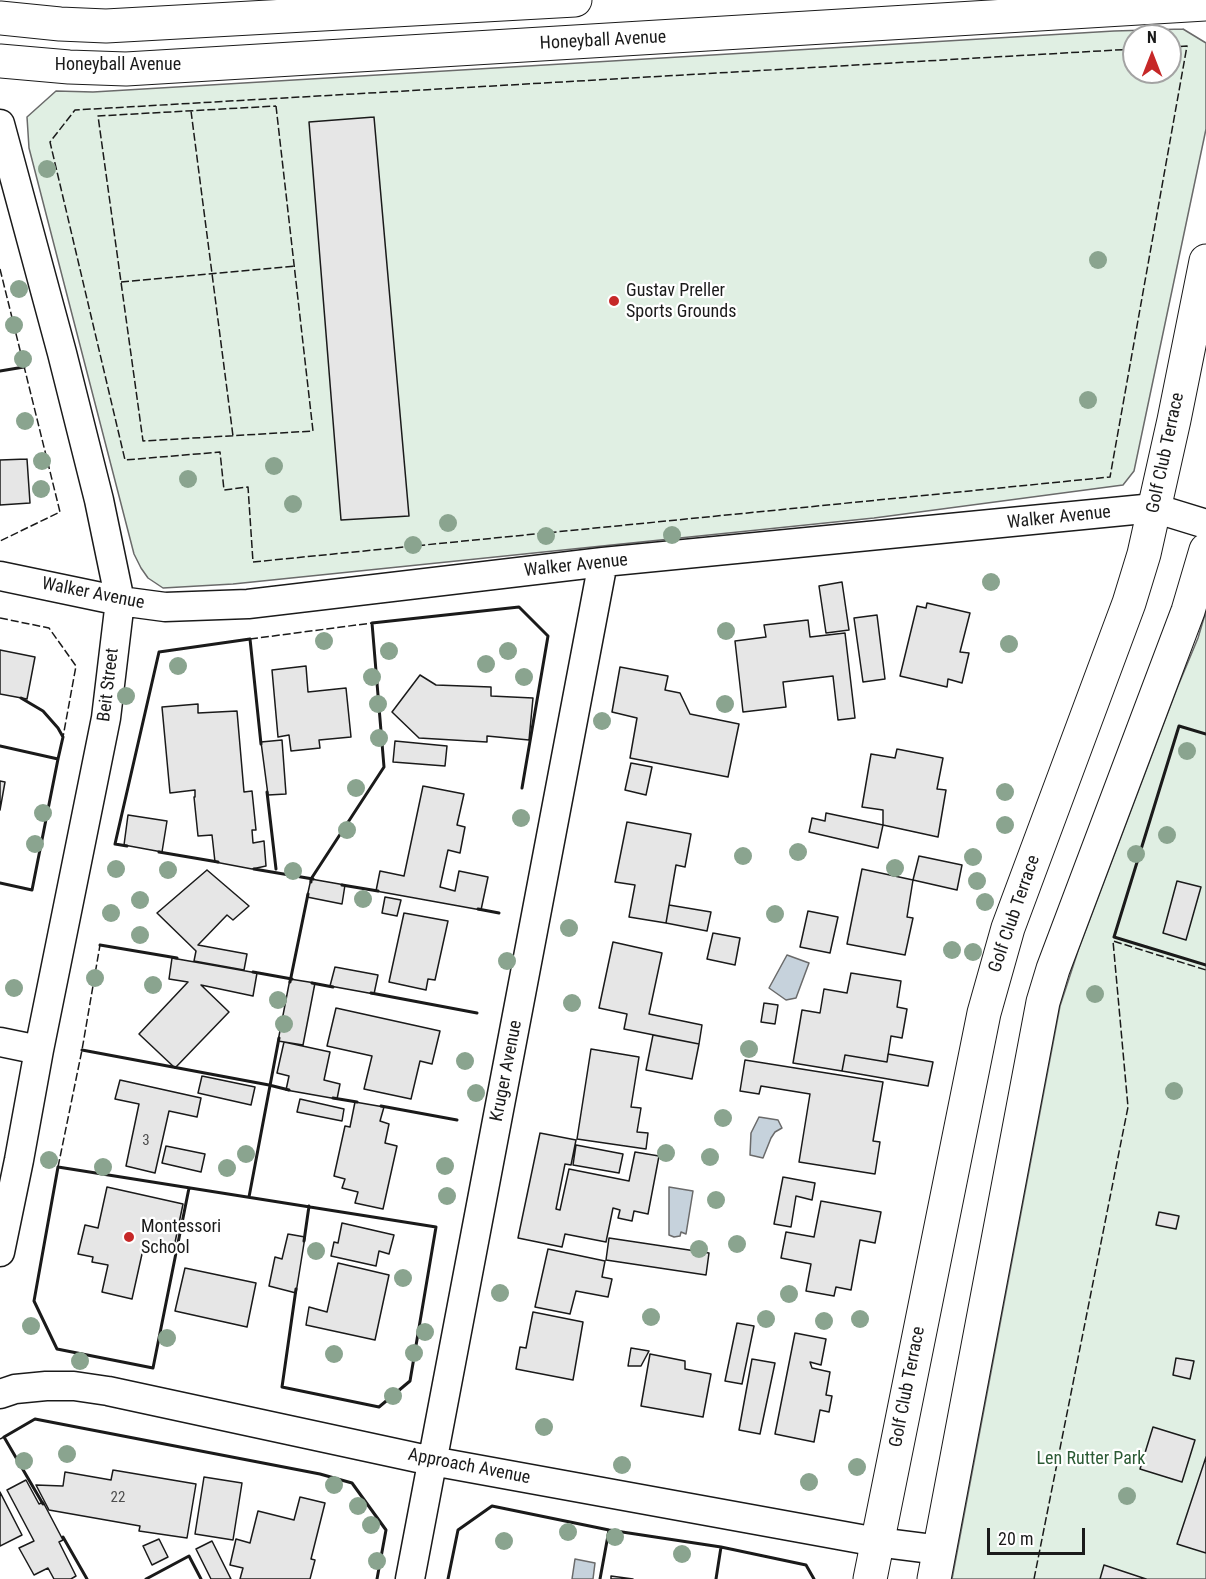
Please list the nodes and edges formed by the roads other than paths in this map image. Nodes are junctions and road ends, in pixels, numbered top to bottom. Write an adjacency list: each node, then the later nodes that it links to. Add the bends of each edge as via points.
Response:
1 (575, 0): 2 (street)
2 (515, 3): 5 (street, via 106,26); 6 (street)
3 (1206, 4): 4 (street, Honeyball Avenue)
4 (981, 9): 6 (street, Honeyball Avenue)
5 (0, 18)
6 (520, 46): 7 (street, Honeyball Avenue, via 126,69)
7 (0, 61)
8 (0, 124): 15 (street, Beit Street, via 99,500)
9 (1206, 261): 10 (street, Golf Club Terrace)
10 (1154, 508): 11 (street); 13 (street, Walker Avenue); 21 (street, Golf Club Terrace, via 1129,603 1008,928 984,1013)
11 (1206, 524)
12 (1206, 550): 22 (street, via 1188,611 1042,1002)
13 (603, 562): 15 (street, Walker Avenue, via 248,604 165,607); 20 (street, Kruger Avenue)
14 (0, 576): 15 (street, Walker Avenue)
15 (120, 601): 17 (street, Beit Street, via 106,718)
16 (0, 1042): 17 (street)
17 (39, 1050): 18 (street, Beit Street)
18 (0, 1252)
19 (0, 1394): 20 (street, Approach Avenue, via 46,1386 108,1391)
20 (432, 1461): 21 (street, Approach Avenue); 23 (street, Kruger Avenue)
21 (877, 1542): 22 (street, Approach Avenue); 24 (street, Golf Club Terrace)
22 (937, 1565)
23 (410, 1579)
24 (870, 1579)

